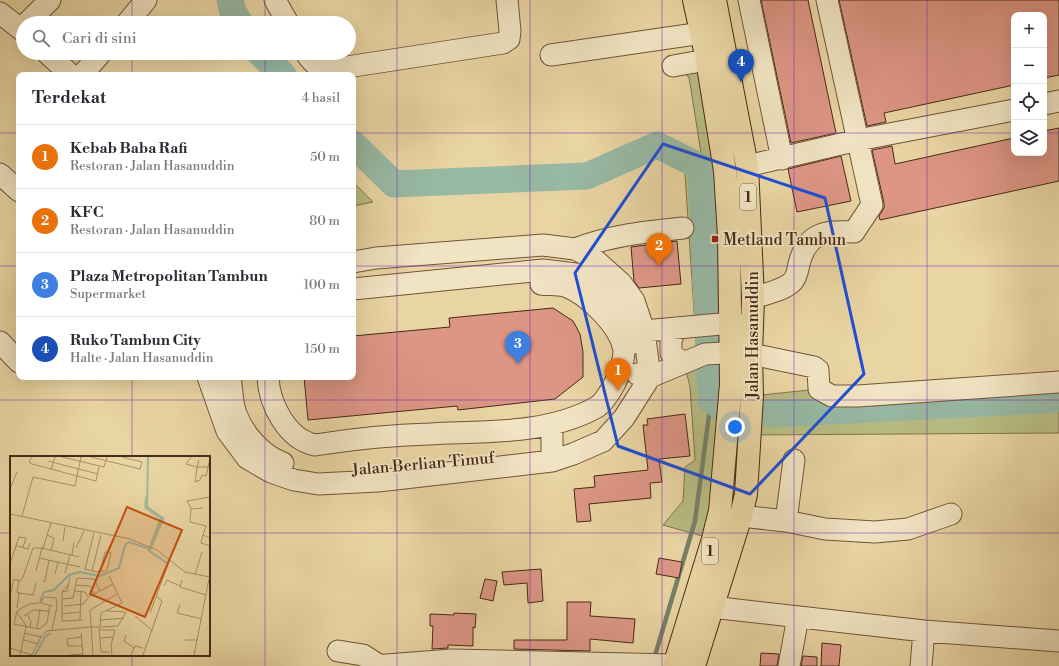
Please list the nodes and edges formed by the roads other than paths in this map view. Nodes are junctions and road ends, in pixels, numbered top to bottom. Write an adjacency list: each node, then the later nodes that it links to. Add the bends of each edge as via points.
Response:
1 (50, 0): 9 (street)
2 (146, 0): 10 (street)
3 (275, 0): 11 (street)
4 (507, 0): 17 (street, via 510,31 509,39 503,42 334,69 320,68)
5 (712, 0): 13 (highway, Jalan Hasanuddin / 1); 27 (highway, Jalan Hasanuddin / 1)
6 (749, 0): 26 (street)
7 (827, 0): 25 (street)
8 (0, 13): 12 (street)
9 (34, 16)
10 (133, 16)
11 (284, 16)
12 (16, 23)
13 (702, 33): 14 (street); 18 (highway, Jalan Hasanuddin / 1)
14 (551, 55)
15 (55, 60): 20 (street)
16 (95, 60): 21 (street)
17 (310, 60)
18 (707, 60): 19 (street); 36 (highway, Jalan Hasanuddin / 1, via 725,171 729,236)
19 (673, 66)
20 (68, 72)
21 (85, 72)
22 (1059, 102): 23 (street)
23 (1047, 104)
24 (1011, 111): 25 (street)
25 (858, 140): 26 (street); 34 (street, via 872,205 854,232 828,232 814,238 803,250 797,273 790,284)
26 (782, 159): 27 (street)
27 (747, 166): 34 (highway, Jalan Hasanuddin / 1)
28 (0, 174): 29 (street)
29 (16, 188)
30 (683, 228): 31 (street, via 623,235 598,240)
31 (575, 249): 32 (street, via 543,244); 38 (street, via 593,258 621,283 634,301)
32 (356, 261)
33 (356, 289): 38 (street, Jalan Berlian Timuf, via 543,270 584,275 608,291)
34 (753, 298): 37 (highway, Jalan Hasanuddin / 1)
35 (356, 300): 49 (street, via 478,291 533,283 565,286 581,296 597,307 618,331 624,351 618,377 599,406)
36 (719, 325): 37 (street); 39 (street); 41 (highway, Jalan Hasanuddin / 1)
37 (751, 326): 41 (highway, Jalan Hasanuddin / 1)
38 (637, 328): 39 (street); 44 (street, Jalan Berlian Timuf, via 633,343)
39 (676, 328): 43 (street, via 671,353)
40 (0, 342): 42 (street)
41 (728, 354): 43 (street); 48 (street, via 814,366 818,370 819,390 832,396); 53 (highway, Jalan Hasanuddin / 1, via 752,396 746,494); 63 (highway, Jalan Hasanuddin / 1, via 731,384 720,511)
42 (16, 359)
43 (684, 362): 44 (street)
44 (642, 375): 50 (street, Jalan Berlian Timuf, via 604,425)
45 (209, 380): 50 (street, via 227,431 247,458 271,472 294,480 318,484 378,481)
46 (230, 380): 50 (street, Jalan Berlian Timuf, via 236,414 252,440 271,459 296,468 316,472)
47 (268, 380): 49 (street, via 284,423 304,442 315,445 415,434)
48 (1059, 382)
49 (552, 425): 50 (street)
50 (552, 456)
51 (794, 460): 54 (street)
52 (951, 514): 54 (street, via 908,529 892,531 838,530)
53 (740, 516): 54 (street); 55 (highway, Jalan Hasanuddin / 1)
54 (786, 521)
55 (711, 607): 56 (street); 63 (highway, Jalan Hasanuddin / 1)
56 (798, 617): 57 (street); 64 (street)
57 (924, 631): 58 (street); 65 (street)
58 (1059, 641)
59 (338, 651): 62 (street, via 363,656)
60 (483, 664): 62 (street, via 452,660); 63 (street)
61 (374, 666): 62 (street)
62 (380, 666)
63 (681, 666)
64 (789, 666)
65 (921, 666)

